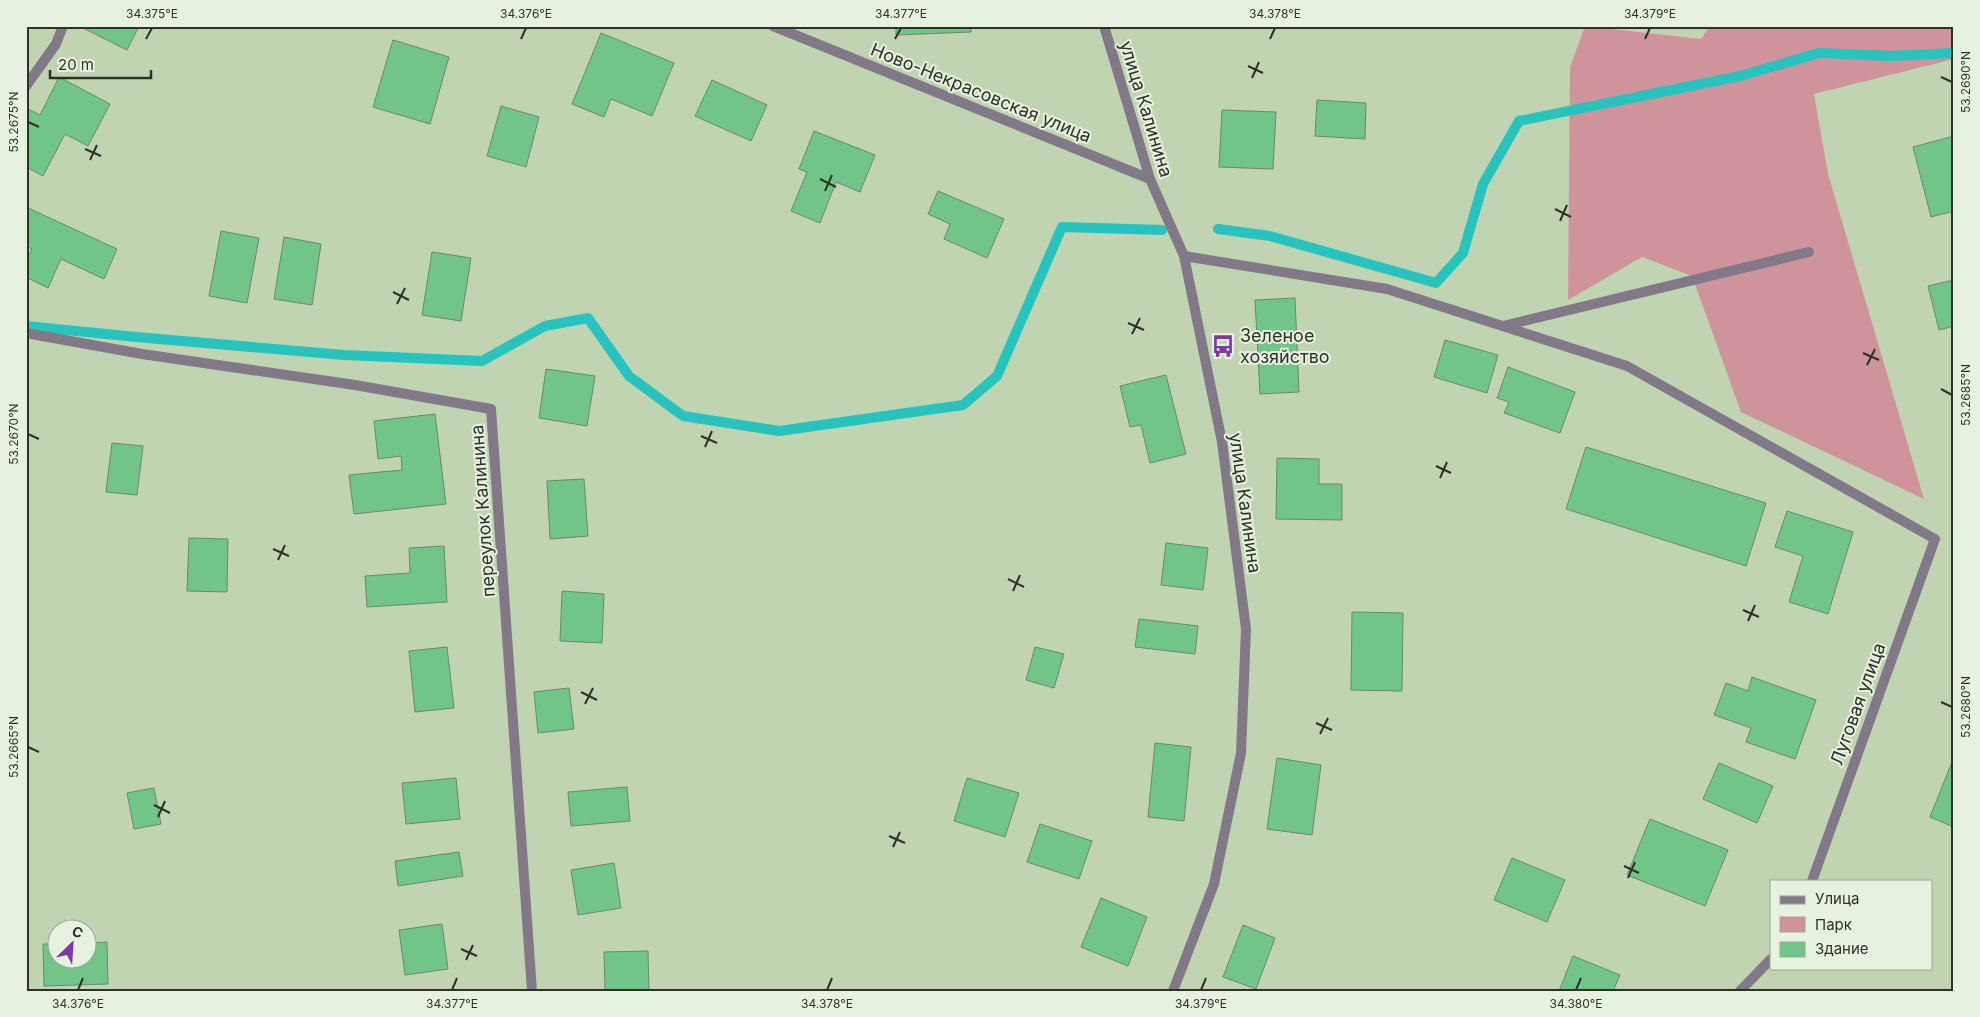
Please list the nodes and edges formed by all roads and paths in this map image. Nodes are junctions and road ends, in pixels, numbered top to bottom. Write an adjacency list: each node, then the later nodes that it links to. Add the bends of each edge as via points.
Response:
1 (63, 26): 4 (street, via 56,44)
2 (773, 26): 5 (street, Ново-Некрасовская улица)
3 (1104, 26): 5 (street, улица Калинина)
4 (26, 86)
5 (1150, 179): 7 (street, улица Калинина)
6 (1809, 252): 8 (street)
7 (1184, 256): 8 (street, via 1387,288); 13 (street, улица Калинина, via 1222,442 1246,628 1241,753 1214,884)
8 (1503, 326): 10 (street, Луговая улица, via 1627,366 1935,539)
9 (26, 332): 12 (street, переулок Калинина, via 142,354 355,385 491,409)
10 (1812, 880)
11 (1770, 960): 14 (street)
12 (532, 991)
13 (1173, 991)
14 (1740, 991)

